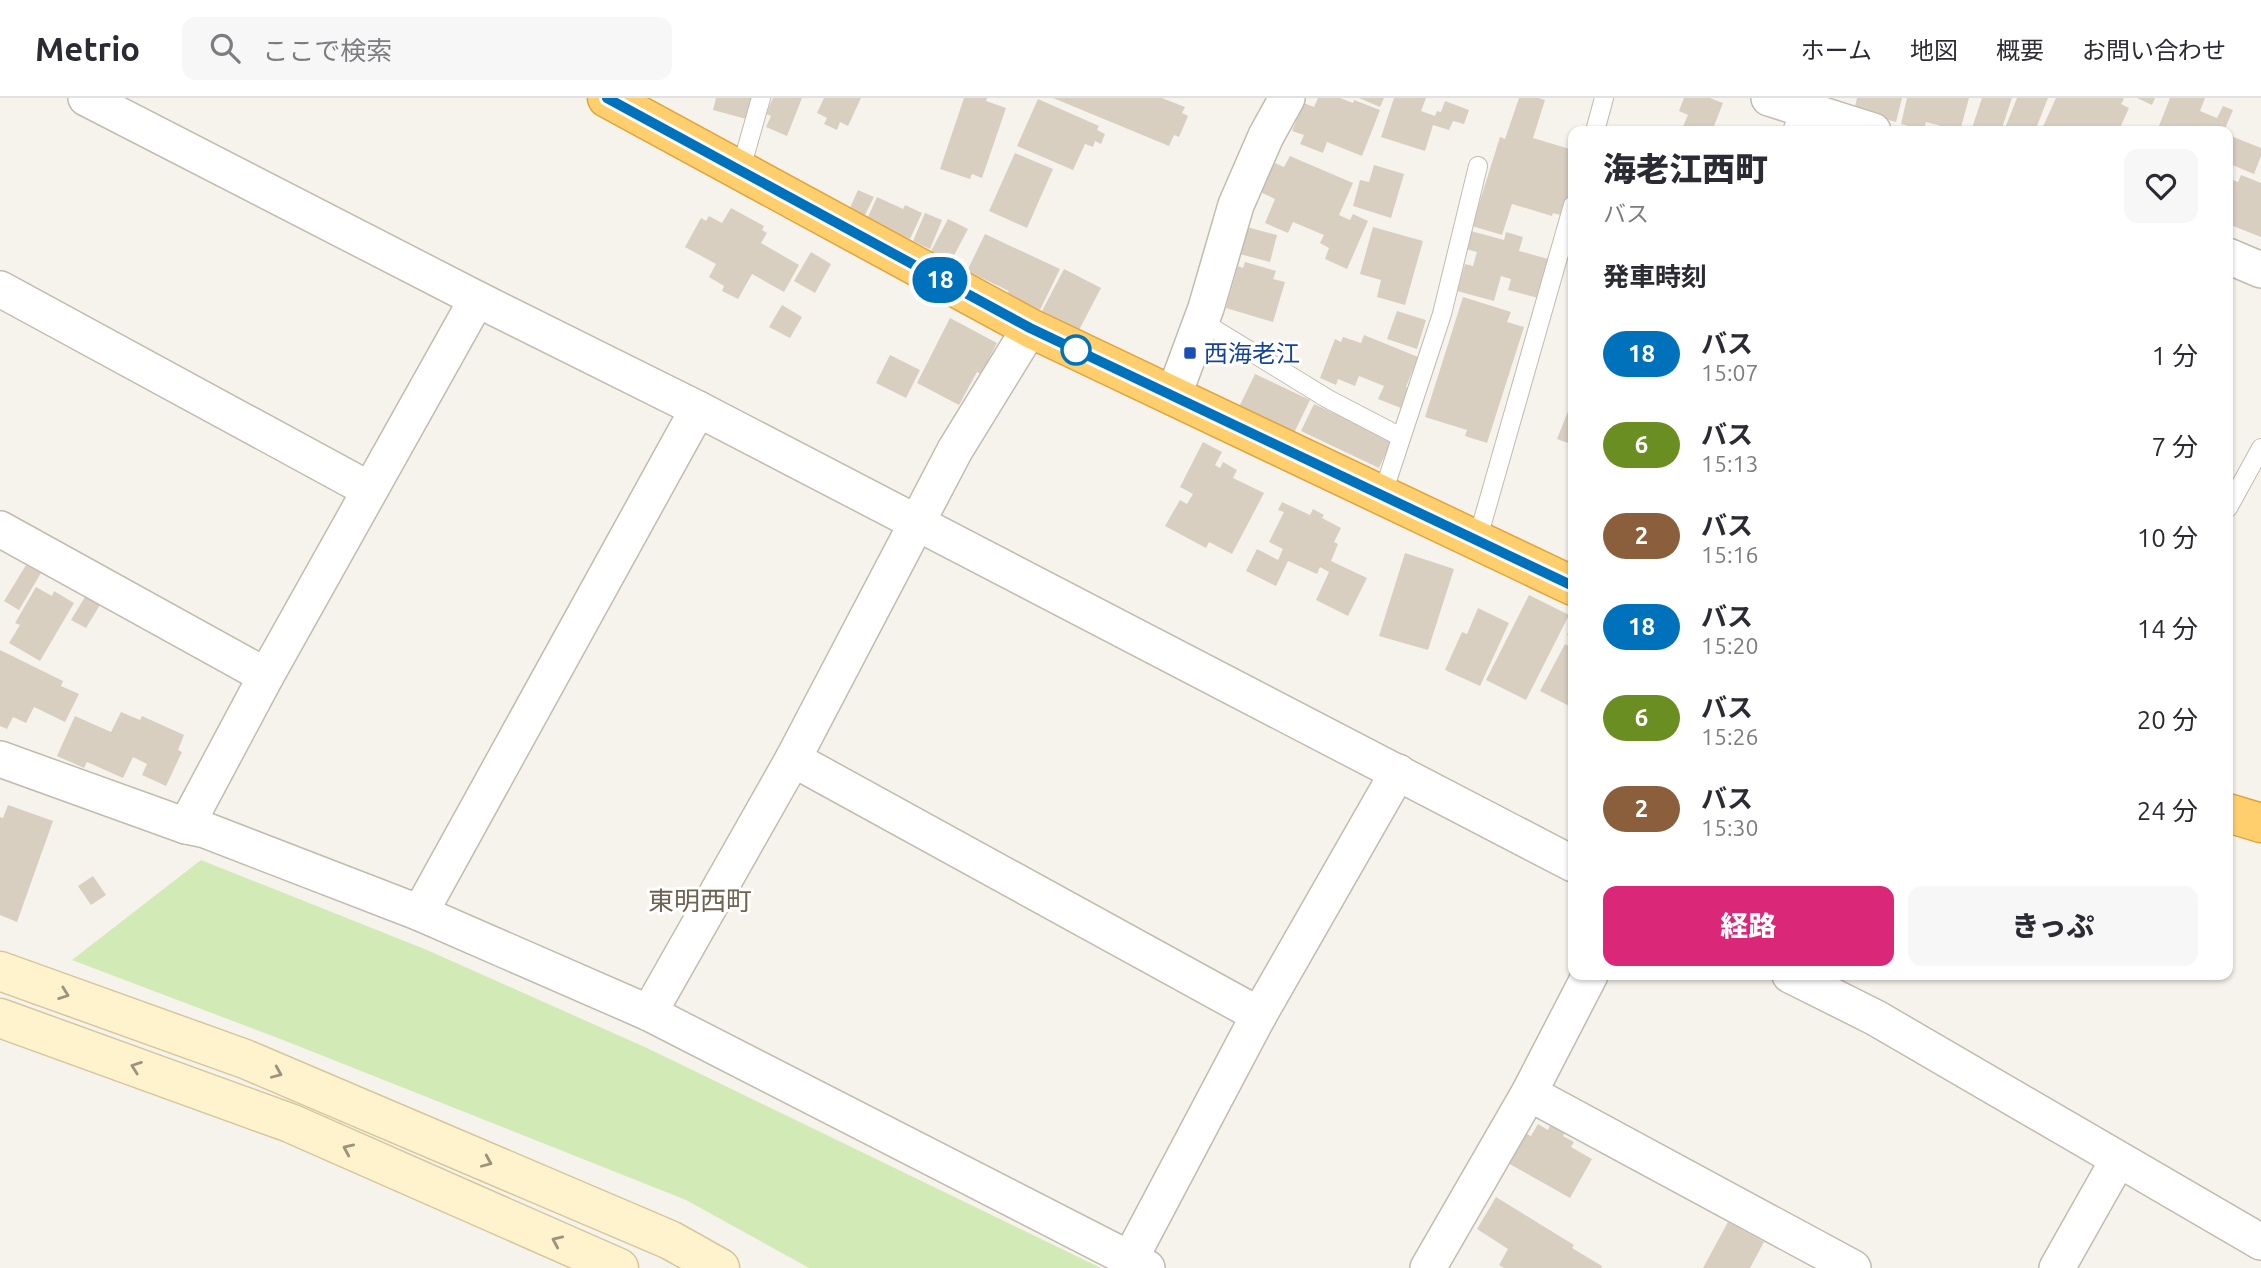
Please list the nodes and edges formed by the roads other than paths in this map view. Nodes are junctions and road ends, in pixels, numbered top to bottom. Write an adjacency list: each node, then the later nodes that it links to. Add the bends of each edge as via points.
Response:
1 (86, 98): 15 (street)
2 (607, 98): 10 (highway)
3 (761, 98): 10 (lane)
4 (1287, 98): 16 (street, via 1237,205)
5 (1604, 98): 7 (lane)
6 (1787, 112): 8 (street)
7 (1596, 126)
8 (1851, 126)
9 (1478, 166): 20 (lane, via 1442,314)
10 (740, 172): 17 (highway)
11 (1568, 225): 27 (lane)
12 (2233, 258): 13 (street)
13 (2261, 270)
14 (0, 289): 22 (street)
15 (477, 299): 19 (street); 22 (street)
16 (1201, 321): 18 (street); 20 (lane)
17 (1030, 328): 18 (highway); 25 (street, via 955,450)
18 (1173, 397): 23 (highway)
19 (698, 409): 25 (street); 35 (street)
20 (1401, 438): 23 (lane)
21 (2261, 448): 24 (lane)
22 (370, 490): 29 (street)
23 (1382, 496): 27 (highway)
24 (2233, 499)
25 (927, 506): 31 (street); 32 (street)
26 (0, 529): 29 (street)
27 (1477, 541): 28 (highway)
28 (1568, 584)
29 (266, 676): 33 (street)
30 (0, 759): 33 (street)
31 (793, 759): 39 (street); 40 (street)
32 (1398, 772): 34 (street); 40 (street)
33 (186, 826): 35 (street)
34 (1568, 861)
35 (420, 913): 39 (street)
36 (0, 971): 47 (street, one-way to 47, via 245,1059 670,1241)
37 (1587, 980): 42 (street)
38 (1800, 980): 43 (street, via 1876,1018)
39 (649, 1013): 45 (street)
40 (1259, 1015): 45 (street)
41 (0, 1018): 46 (street, one-way to 41, via 290,1123)
42 (1529, 1093): 48 (street); 49 (street)
43 (2118, 1160): 44 (street); 50 (street)
44 (2261, 1242)
45 (1139, 1263)
46 (619, 1268)
47 (720, 1268)
48 (1428, 1268)
49 (1853, 1268)
50 (2057, 1268)

